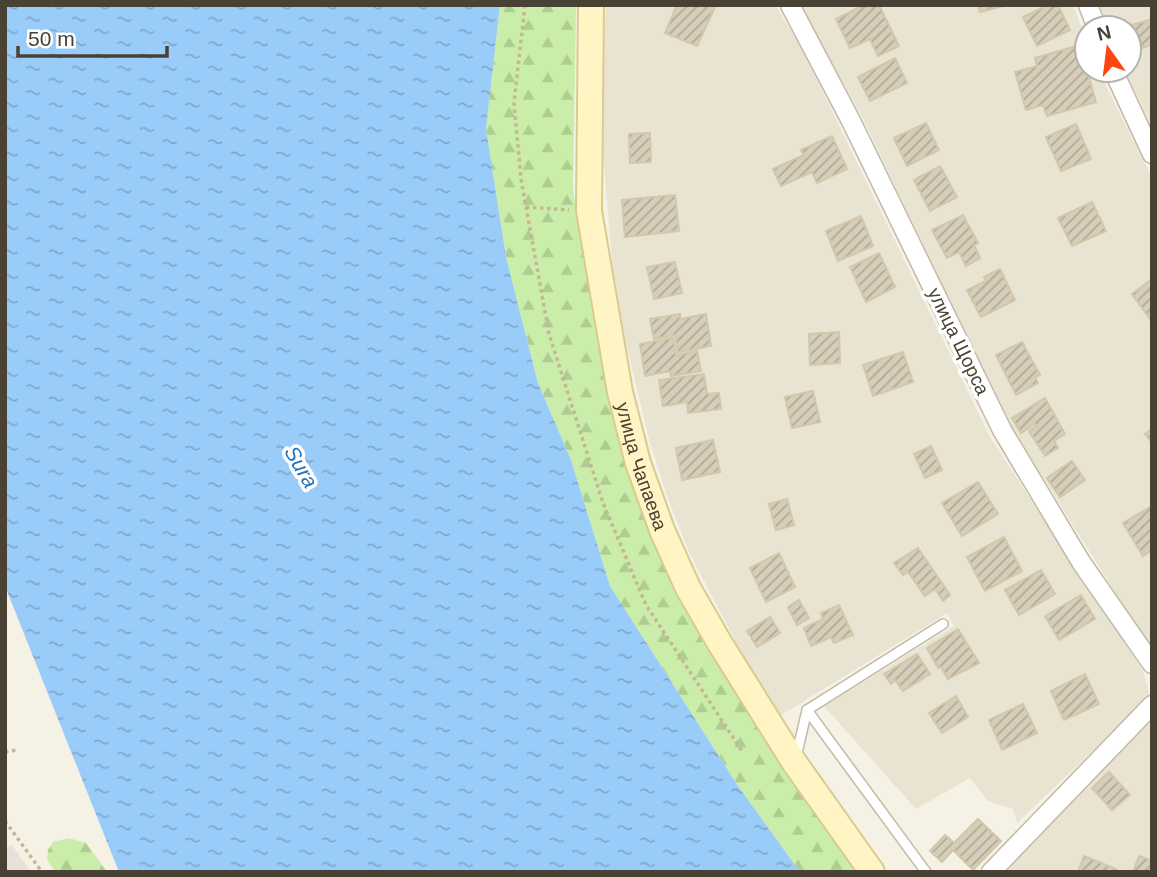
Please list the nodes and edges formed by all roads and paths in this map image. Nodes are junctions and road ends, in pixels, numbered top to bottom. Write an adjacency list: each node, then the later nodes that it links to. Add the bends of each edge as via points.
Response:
1 (525, 5): 6 (path, via 514,103)
2 (591, 5): 7 (street, улица Чапаева)
3 (790, 5): 9 (street, улица Щорса, via 852,121 1002,430 1081,562)
4 (1120, 84): 5 (street)
5 (1152, 154)
6 (526, 207): 7 (path); 13 (path, via 549,334 603,503 646,605)
7 (589, 211): 15 (street, улица Чапаева, via 620,391 638,463 662,530 713,631)
8 (943, 624): 11 (lane)
9 (1152, 664)
10 (1152, 705): 20 (street)
11 (807, 710): 15 (lane); 19 (lane)
12 (17, 750): 14 (path)
13 (742, 751)
14 (5, 752)
15 (794, 762): 18 (street, улица Чапаева)
16 (5, 821): 17 (path)
17 (42, 872)
18 (872, 872)
19 (926, 872)
20 (991, 872)

